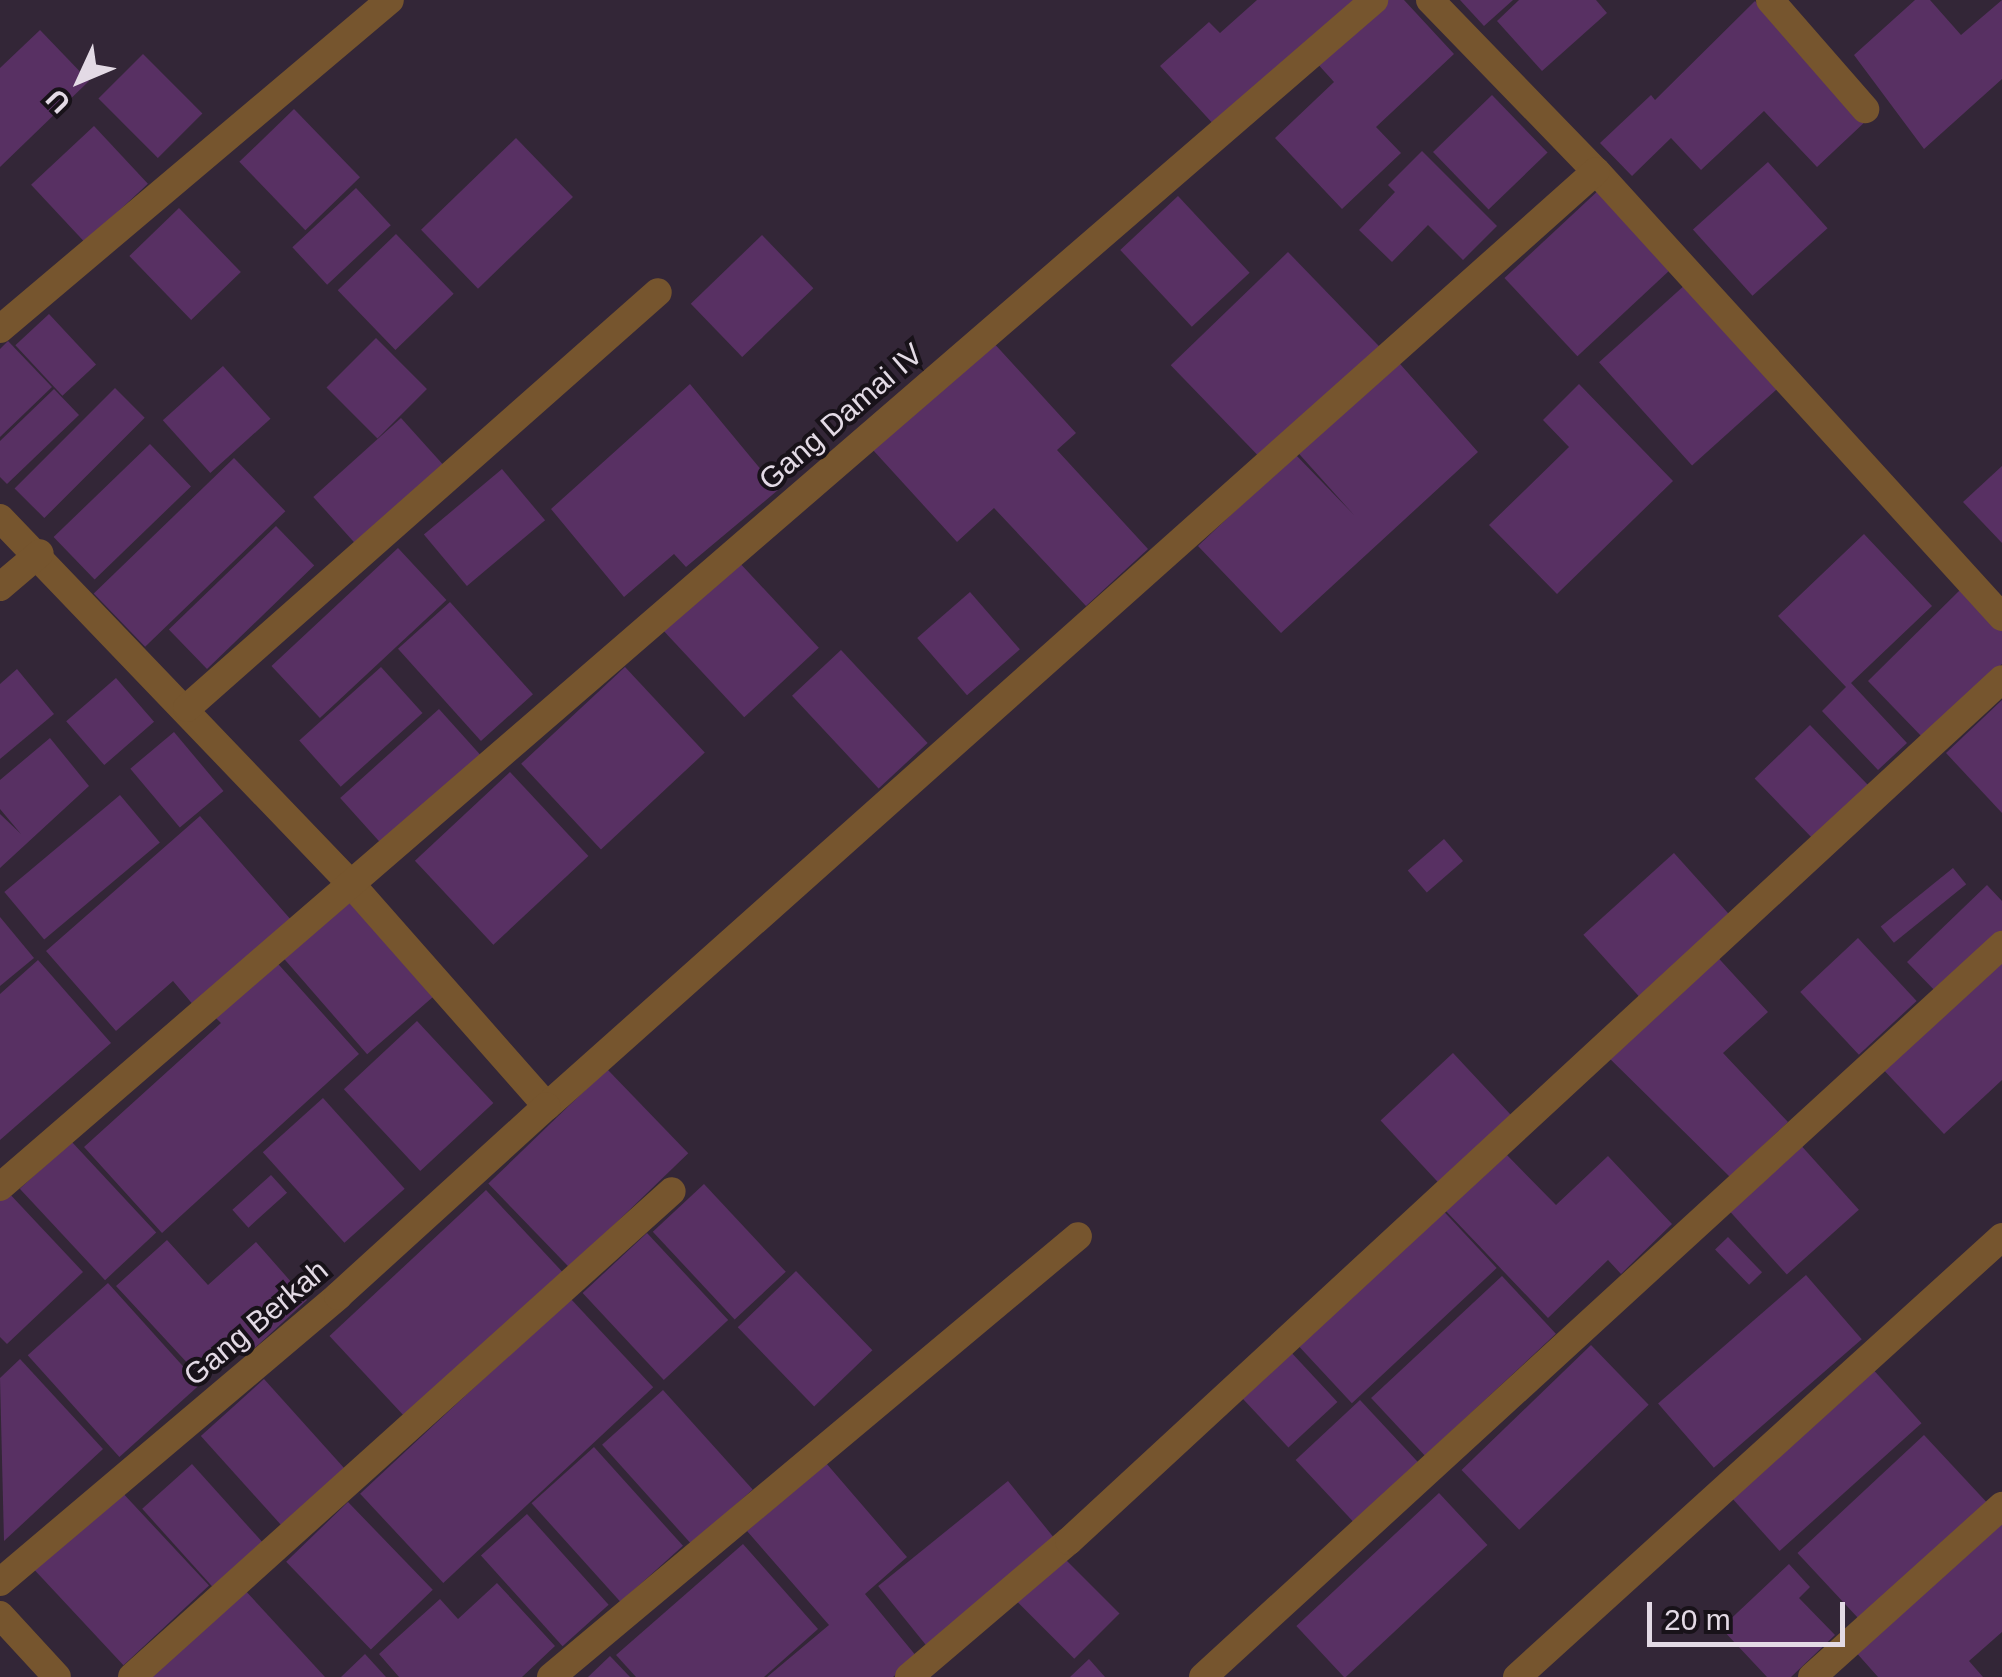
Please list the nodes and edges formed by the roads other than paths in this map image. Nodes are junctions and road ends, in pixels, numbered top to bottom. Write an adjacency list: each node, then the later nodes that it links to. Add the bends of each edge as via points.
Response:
1 (390, 0): 8 (street)
2 (1374, 0): 15 (street, Gang Damai IV)
3 (1430, 0): 6 (street)
4 (1770, 0): 5 (street)
5 (1865, 109)
6 (1596, 170): 12 (street); 17 (street, Gang Berkah)
7 (658, 292): 14 (street)
8 (0, 329)
9 (0, 518): 10 (street)
10 (40, 553): 11 (street); 14 (street)
11 (0, 587)
12 (2002, 617)
13 (2002, 679): 28 (street, via 1069,1541)
14 (188, 708): 15 (street)
15 (351, 884): 17 (street); 18 (street, Gang Damai IV)
16 (2002, 945): 29 (street)
17 (548, 1106): 23 (street, Gang Berkah, via 338,1296)
18 (0, 1187)
19 (672, 1191): 26 (street)
20 (1078, 1236): 27 (street)
21 (2002, 1237): 30 (street)
22 (2002, 1506): 31 (street)
23 (0, 1582)
24 (0, 1615): 25 (street)
25 (48, 1674)
26 (132, 1677)
27 (551, 1677)
28 (909, 1677)
29 (1203, 1677)
30 (1517, 1677)
31 (1812, 1677)

